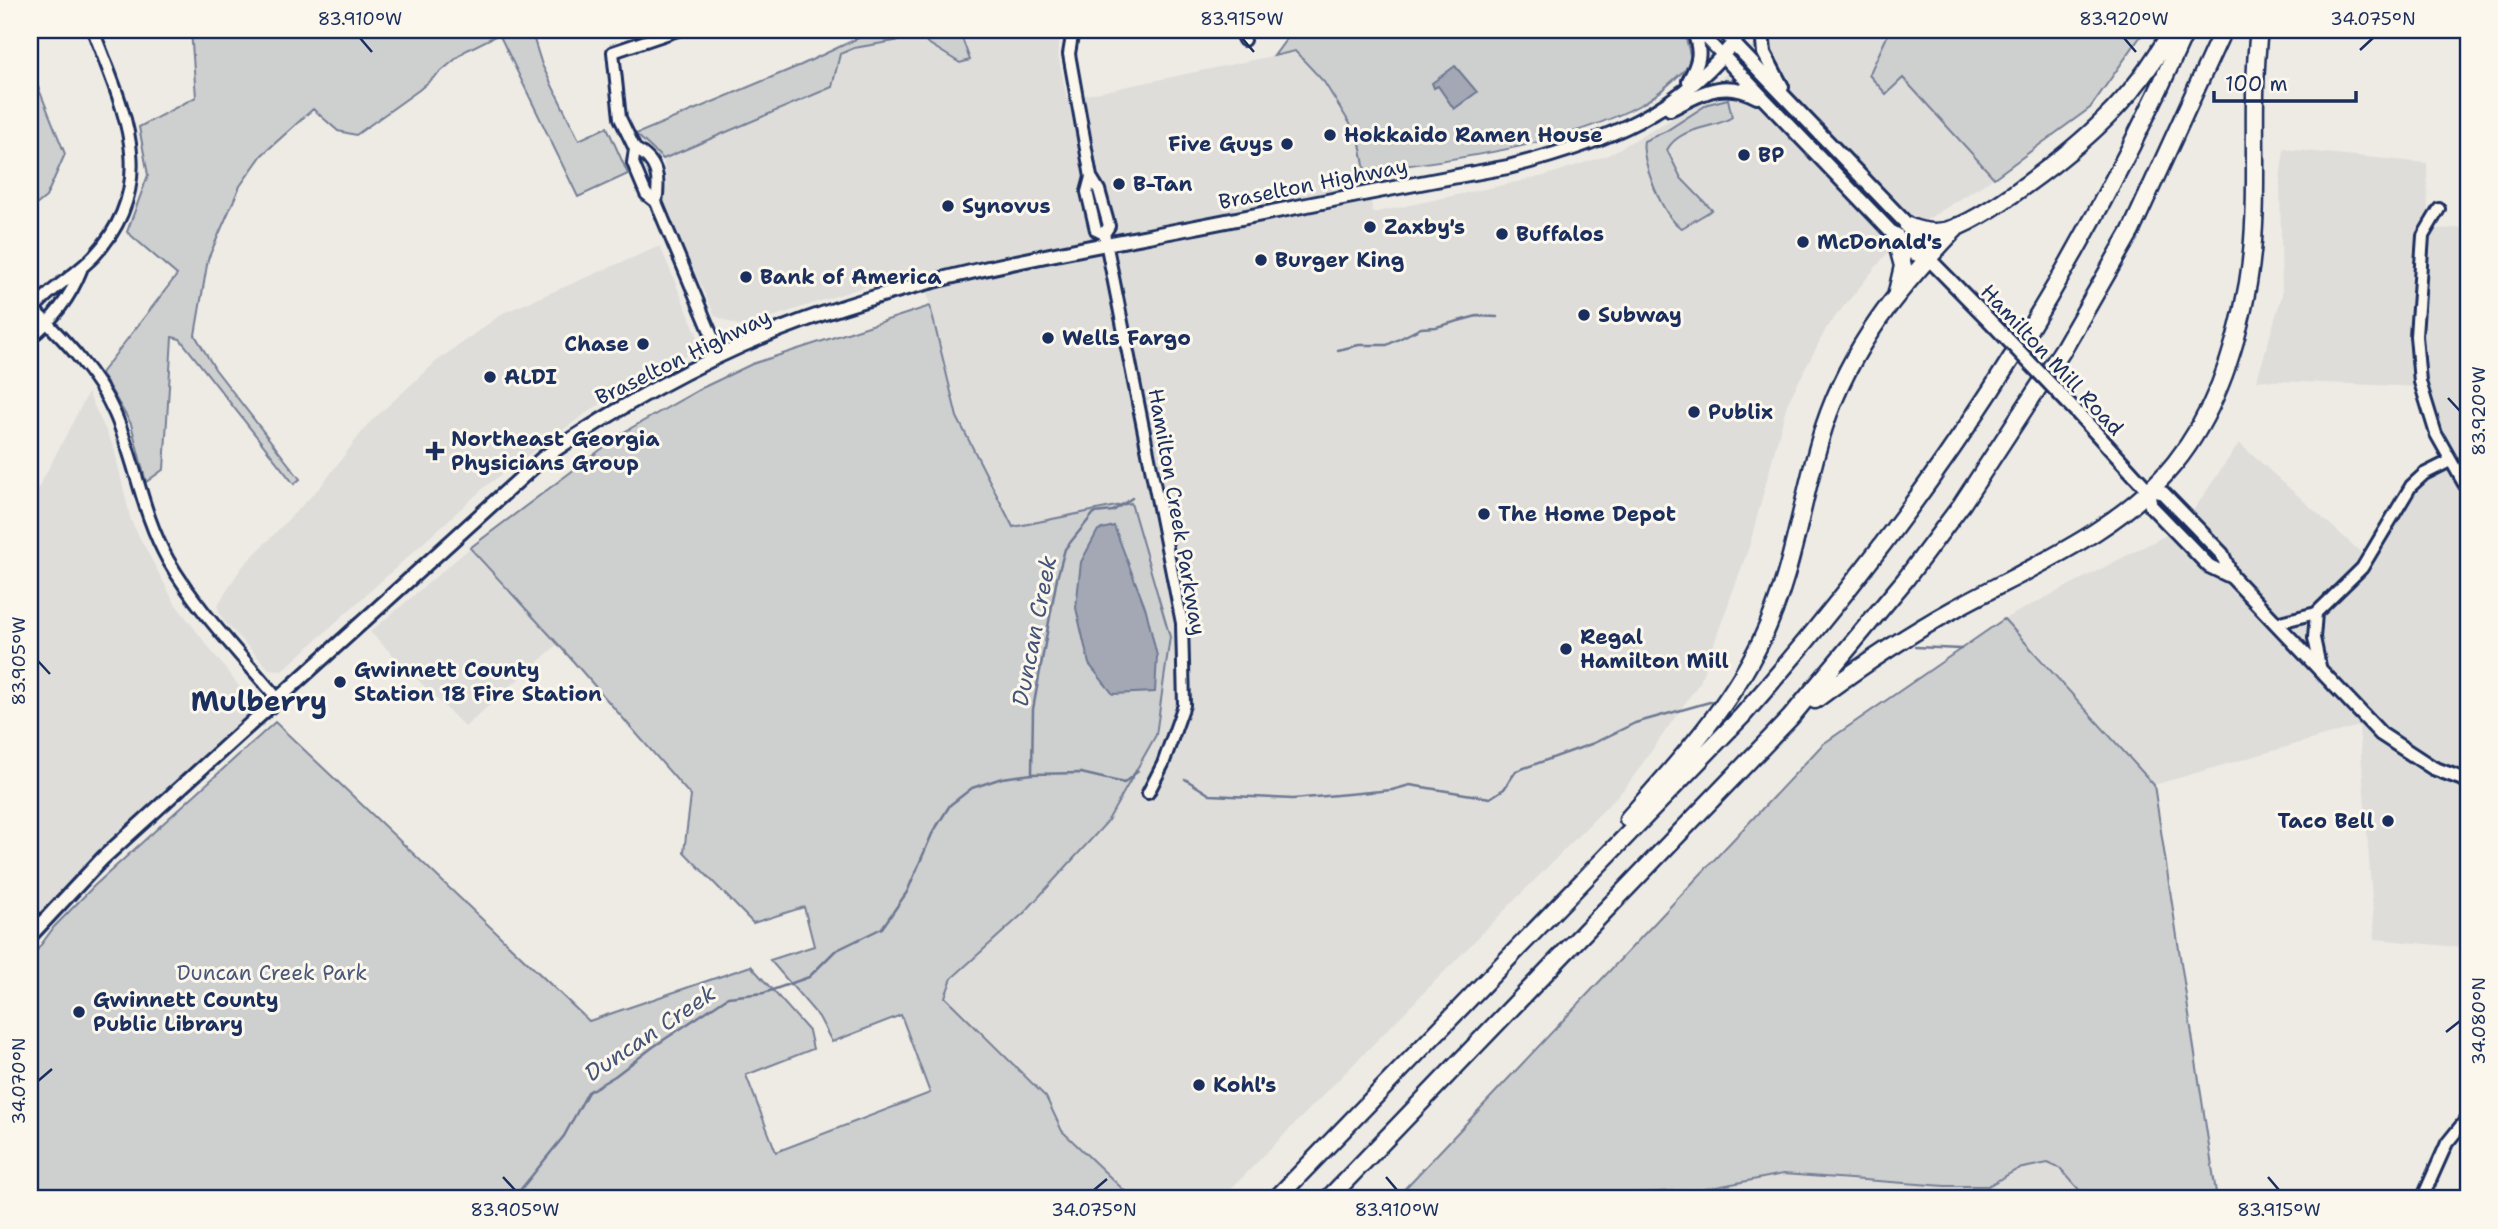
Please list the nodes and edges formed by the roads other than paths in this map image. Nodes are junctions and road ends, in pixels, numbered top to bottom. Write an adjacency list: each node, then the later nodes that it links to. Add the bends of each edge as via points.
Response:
1 (93, 30): 26 (street, via 134,157 121,216)
2 (678, 30): 19 (street, via 613,52 620,118)
3 (1073, 30): 24 (street, Hamilton Creek Parkway, via 1069,54 1091,177 1109,226)
4 (1693, 30): 15 (main road, via 1700,46 1699,63)
5 (1699, 30): 14 (street)
6 (1722, 30): 13 (street)
7 (1743, 30): 13 (main road, Braselton Highway)
8 (1762, 30): 17 (main road, via 1763,53)
9 (2172, 30): 22 (highway, via 2105,119 2046,169)
10 (2186, 30): 42 (highway, via 2085,236 2008,368 1940,469 1812,636 1742,716)
11 (2223, 30): 39 (highway, via 2131,231 2056,362 1954,514)
12 (2259, 30): 33 (highway, via 2251,254 2235,340 2189,443 2174,465)
13 (1734, 43): 14 (main road, Braselton Highway); 17 (main road, Hamilton Mill Road)
14 (1723, 55): 15 (main road, Braselton Highway); 16 (main road, Hamilton Mill Road)
15 (1682, 93): 18 (main road, Braselton Highway)
16 (1769, 103): 18 (main road, via 1741,88 1714,88); 23 (main road, Hamilton Mill Road)
17 (1791, 103): 23 (main road, Hamilton Mill Road)
18 (1641, 122): 24 (main road, Braselton Highway, via 1572,150 1508,167)
19 (635, 149): 20 (street, via 633,163 646,194); 20 (street, via 645,154 657,173)
20 (656, 202): 31 (street)
21 (2439, 209): 32 (street, via 2423,236 2416,336 2420,382 2436,434)
22 (1958, 226): 23 (highway, via 1936,232); 25 (highway)
23 (1902, 231): 25 (main road, Hamilton Mill Road, via 1912,253); 27 (highway, via 1903,266)
24 (1105, 238): 31 (main road, Braselton Highway, via 876,298 805,320); 41 (street, Hamilton Creek Parkway, via 1182,623 1184,705)
25 (1929, 258): 27 (highway); 33 (main road, Hamilton Mill Road, bridge)
26 (81, 270): 28 (street); 29 (street)
27 (1897, 293): 42 (highway, via 1845,372 1824,428 1786,578 1736,688 1699,740)
28 (31, 309): 29 (street)
29 (49, 323): 30 (street); 38 (street, via 104,393 116,416 150,522 169,561)
30 (30, 338)
31 (720, 355): 38 (main road, Braselton Highway, via 609,413 543,458)
32 (2450, 461): 34 (street); 35 (street, via 2411,486 2362,568)
33 (2147, 489): 36 (main road, Hamilton Mill Road, via 2151,506 2209,566 2232,577); 39 (highway, via 2074,545 1888,647)
34 (2468, 491)
35 (2316, 613): 36 (street); 37 (street, via 2314,638)
36 (2276, 623): 37 (main road, Hamilton Mill Road)
37 (2321, 671): 40 (main road, Hamilton Mill Road, via 2381,734 2433,768)
38 (277, 698): 43 (main road, Braselton Highway, via 103,858)
39 (1790, 718): 46 (highway)
40 (2468, 781)
41 (1148, 793)
42 (1549, 916): 45 (highway)
43 (30, 936)
44 (2468, 1117): 47 (street, via 2447,1143)
45 (1276, 1199)
46 (1328, 1199)
47 (2422, 1199)

